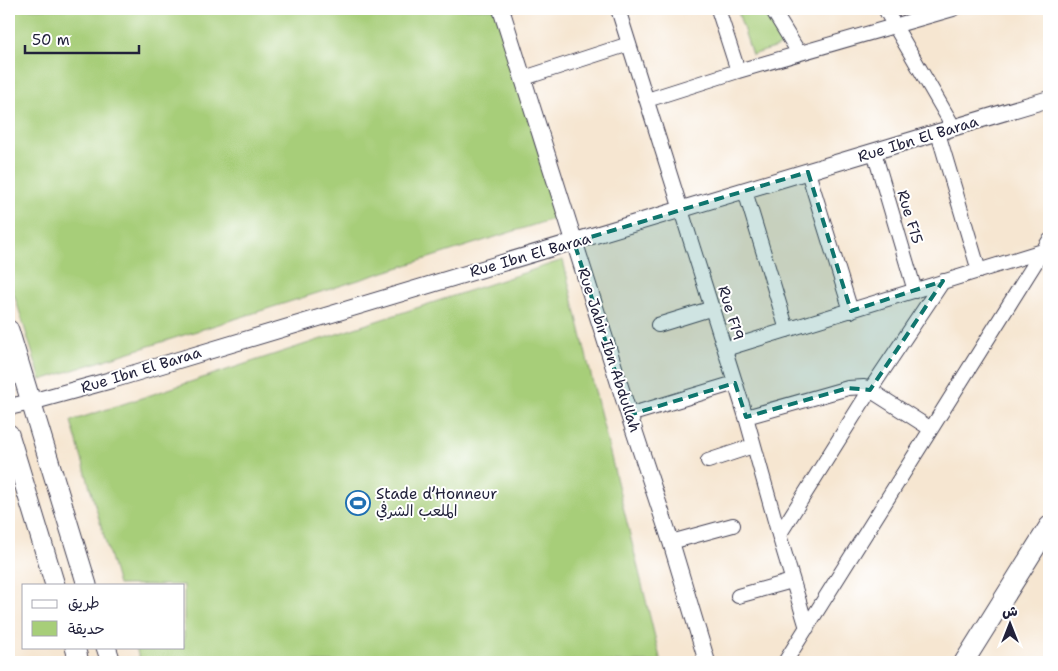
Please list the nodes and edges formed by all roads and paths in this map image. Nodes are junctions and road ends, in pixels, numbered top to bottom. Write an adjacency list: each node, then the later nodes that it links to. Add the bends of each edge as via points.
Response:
1 (502, 9): 11 (street, Rue Jabir Ibn Abdullah)
2 (618, 9): 8 (street, Rue F19)
3 (718, 9): 10 (street)
4 (772, 9): 9 (street)
5 (885, 9): 7 (street)
6 (953, 9): 7 (street)
7 (895, 26): 9 (street); 14 (street)
8 (629, 44): 11 (street); 13 (street, Rue F19)
9 (799, 53): 10 (street)
10 (738, 71): 13 (street)
11 (524, 78): 20 (street, Rue Jabir Ibn Abdullah)
12 (1049, 99): 14 (street, Rue Ibn El Baraa)
13 (647, 100): 19 (street, Rue F19)
14 (954, 128): 15 (street, Rue Ibn El Baraa)
15 (938, 133): 16 (street, Rue Ibn El Baraa); 22 (street)
16 (874, 152): 17 (street, Rue Ibn El Baraa); 24 (street, Rue F15)
17 (808, 172): 18 (street, Rue Ibn El Baraa); 26 (street)
18 (745, 191): 19 (street, Rue Ibn El Baraa); 29 (street)
19 (681, 210): 20 (street, Rue Ibn El Baraa); 25 (street, Rue F19)
20 (574, 242): 33 (street, Rue Ibn El Baraa); 35 (street, Rue Jabir Ibn Abdullah)
21 (1046, 246): 22 (street); 37 (street)
22 (979, 271): 23 (street)
23 (943, 281): 24 (street); 32 (street)
24 (915, 291): 26 (street)
25 (713, 308): 27 (street); 30 (street, Rue F19)
26 (851, 310): 29 (street)
27 (658, 325)
28 (9, 330): 33 (main road)
29 (787, 330): 30 (street)
30 (725, 349): 31 (street, Rue F19)
31 (735, 383): 35 (street); 36 (street, Rue F19)
32 (870, 390): 36 (street, via 848,388); 37 (street); 43 (street)
33 (31, 402): 34 (street, Rue Ibn El Baraa); 47 (main road)
34 (9, 407)
35 (629, 415): 44 (street, Rue Jabir Ibn Abdullah)
36 (746, 417): 39 (street, Rue F19)
37 (931, 428): 49 (street)
38 (9, 434): 46 (main road)
39 (753, 446): 40 (street); 43 (street, Rue F19)
40 (708, 461)
41 (733, 525): 44 (street)
42 (1049, 526): 52 (main road)
43 (778, 535): 45 (street, Rue F19)
44 (671, 542): 55 (street, Rue Jabir Ibn Abdullah)
45 (792, 581): 48 (street); 49 (street, Rue F19)
46 (55, 584)
47 (87, 584)
48 (738, 596)
49 (807, 628): 56 (street)
50 (75, 648): 53 (main road)
51 (106, 648): 54 (main road)
52 (968, 661)
53 (79, 662)
54 (111, 662)
55 (707, 662)
56 (785, 662)

